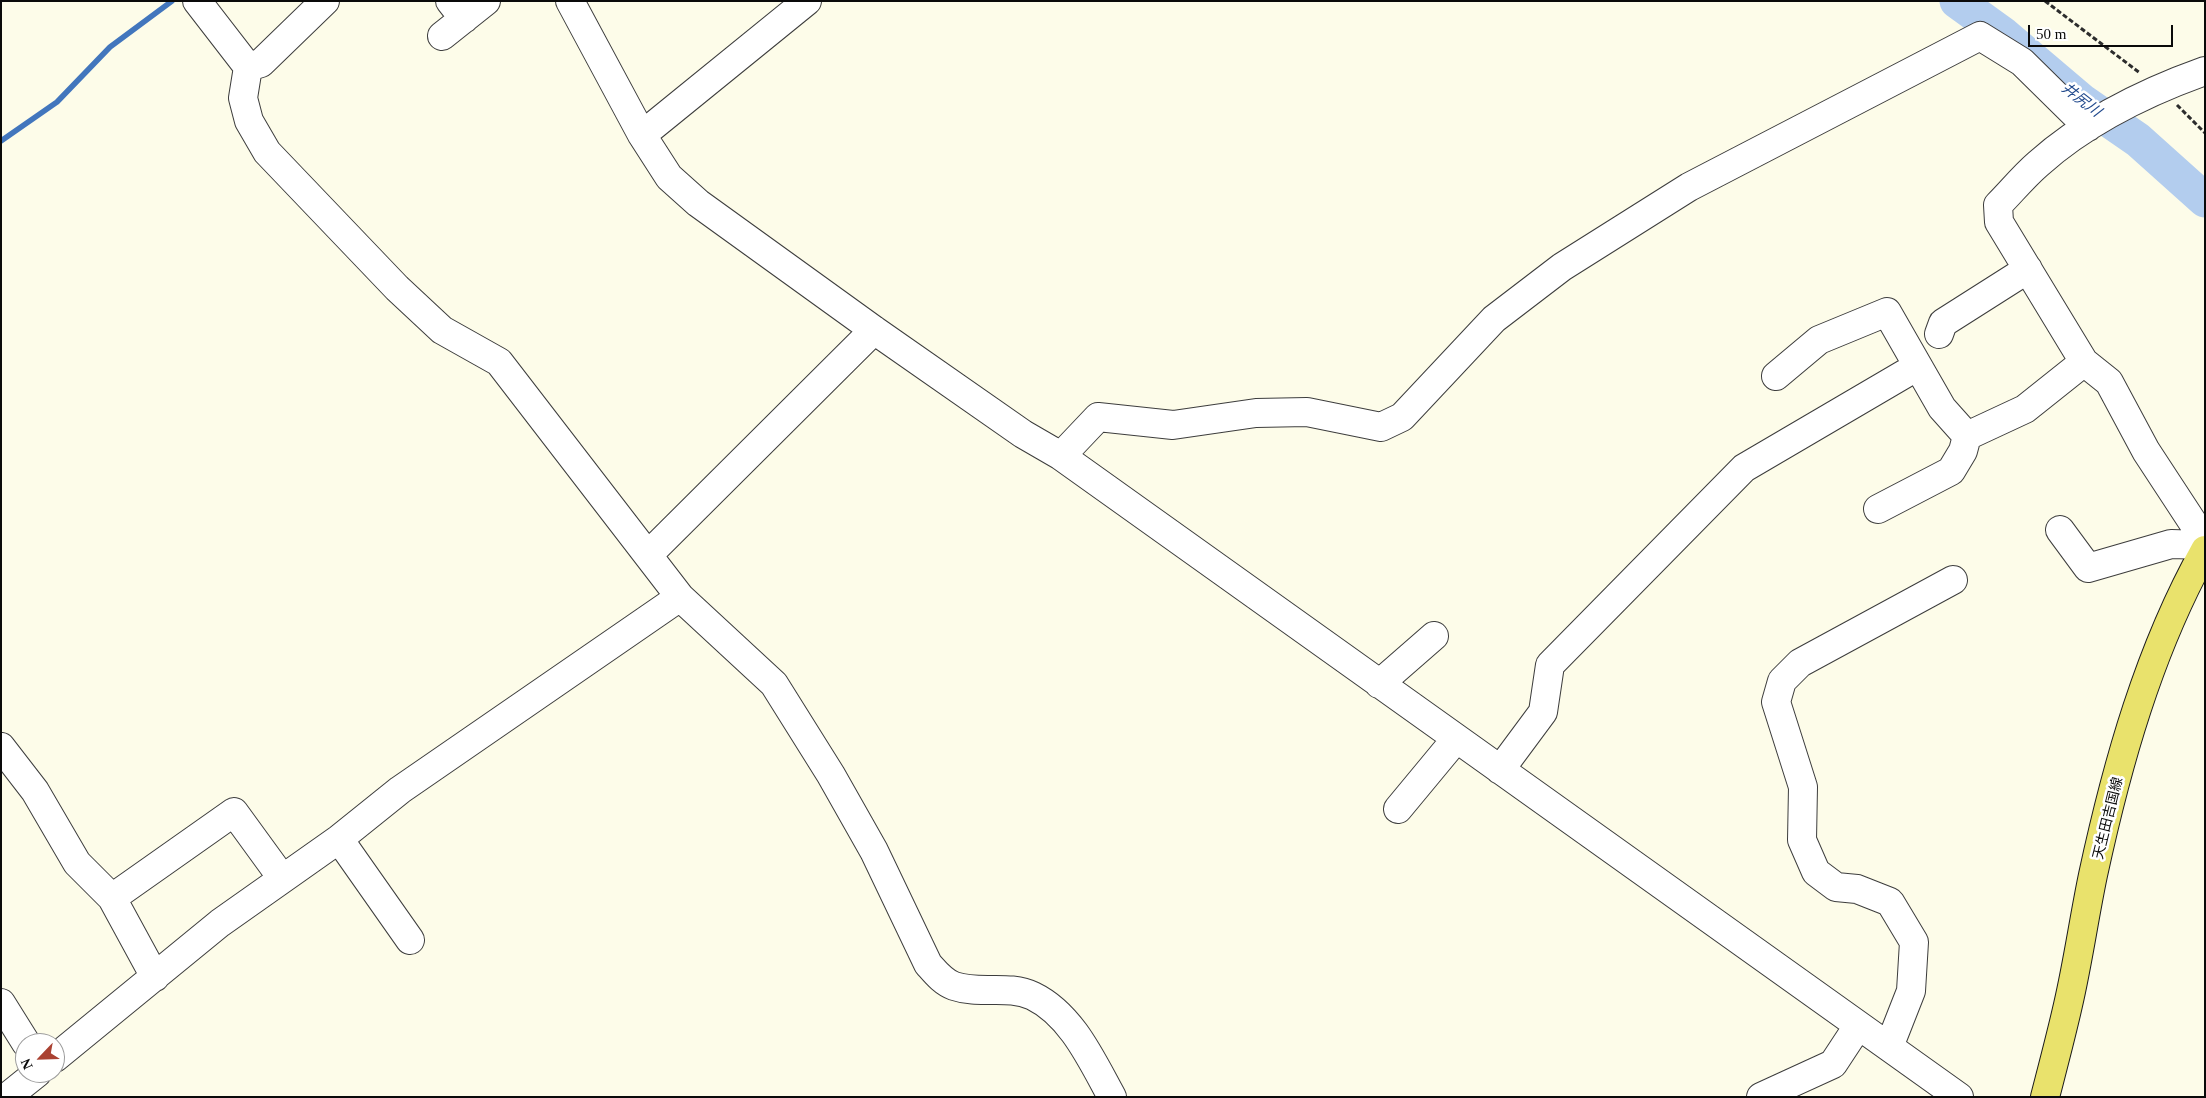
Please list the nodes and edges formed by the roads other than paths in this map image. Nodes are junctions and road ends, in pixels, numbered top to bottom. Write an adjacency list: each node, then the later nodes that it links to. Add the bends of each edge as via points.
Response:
1 (197, 1): 8 (street)
2 (325, 1): 8 (street, via 261,63)
3 (486, 1): 6 (street)
4 (570, 1): 11 (street)
5 (807, 1): 11 (street)
6 (457, 10): 7 (street)
7 (442, 36)
8 (248, 67): 25 (street, via 243,98 249,121 267,152 397,288 442,330 499,362)
9 (2205, 71): 10 (street, via 2160,87)
10 (2090, 126): 12 (street, via 2038,164 1998,206 1999,222); 19 (street, via 2022,62 1980,36 1689,187 1562,267 1494,319 1402,417 1388,424 1381,427 1307,412 1256,413 1173,425 1098,417)
11 (642, 135): 13 (street, via 669,177 698,203)
12 (2028, 270): 14 (street, via 1944,323); 15 (street)
13 (874, 330): 19 (street, via 1023,434); 25 (street)
14 (1939, 334)
15 (2084, 362): 18 (street, via 2025,409); 22 (street, via 2109,382 2146,452)
16 (1918, 366): 17 (street, via 1887,312 1819,340); 18 (street, via 1942,408); 32 (street, via 1744,468 1550,665 1543,712)
17 (1776, 376)
18 (1966, 436): 20 (street, via 1963,451 1951,471)
19 (1061, 456): 29 (street)
20 (1878, 509)
21 (2060, 530): 23 (street, via 2088,568 2170,544)
22 (2205, 541)
23 (2205, 545)
24 (2205, 550): 49 (main road, 天生田吉国線, via 2185,584 2142,693 2118,773)
25 (648, 556): 27 (street)
26 (1953, 580): 42 (street, via 1800,663 1782,681 1776,702 1803,786 1802,840 1816,872 1836,887 1857,889 1890,902 1914,942 1911,991)
27 (680, 597): 34 (street, via 400,790); 46 (street, via 774,684 874,851 928,964 954,986 1005,989 1032,995 1046,1004 1084,1048)
28 (1434, 636): 29 (street)
29 (1379, 684): 30 (street)
30 (1456, 739): 32 (street); 33 (street)
31 (1, 747): 36 (street, via 35,792 77,863)
32 (1500, 770): 40 (street)
33 (1398, 809)
34 (339, 839): 35 (street); 37 (street)
35 (282, 878): 36 (street, via 234,812); 38 (street, via 220,923)
36 (112, 898): 38 (street)
37 (410, 940)
38 (155, 977): 43 (street)
39 (1, 1003): 41 (street)
40 (1858, 1026): 42 (street); 47 (street, via 1833,1064)
41 (20, 1033)
42 (1889, 1047): 48 (street)
43 (65, 1050)
44 (24, 1083): 45 (street)
45 (7, 1097)
46 (1112, 1097)
47 (1760, 1097)
48 (1959, 1097)
49 (2045, 1097)

